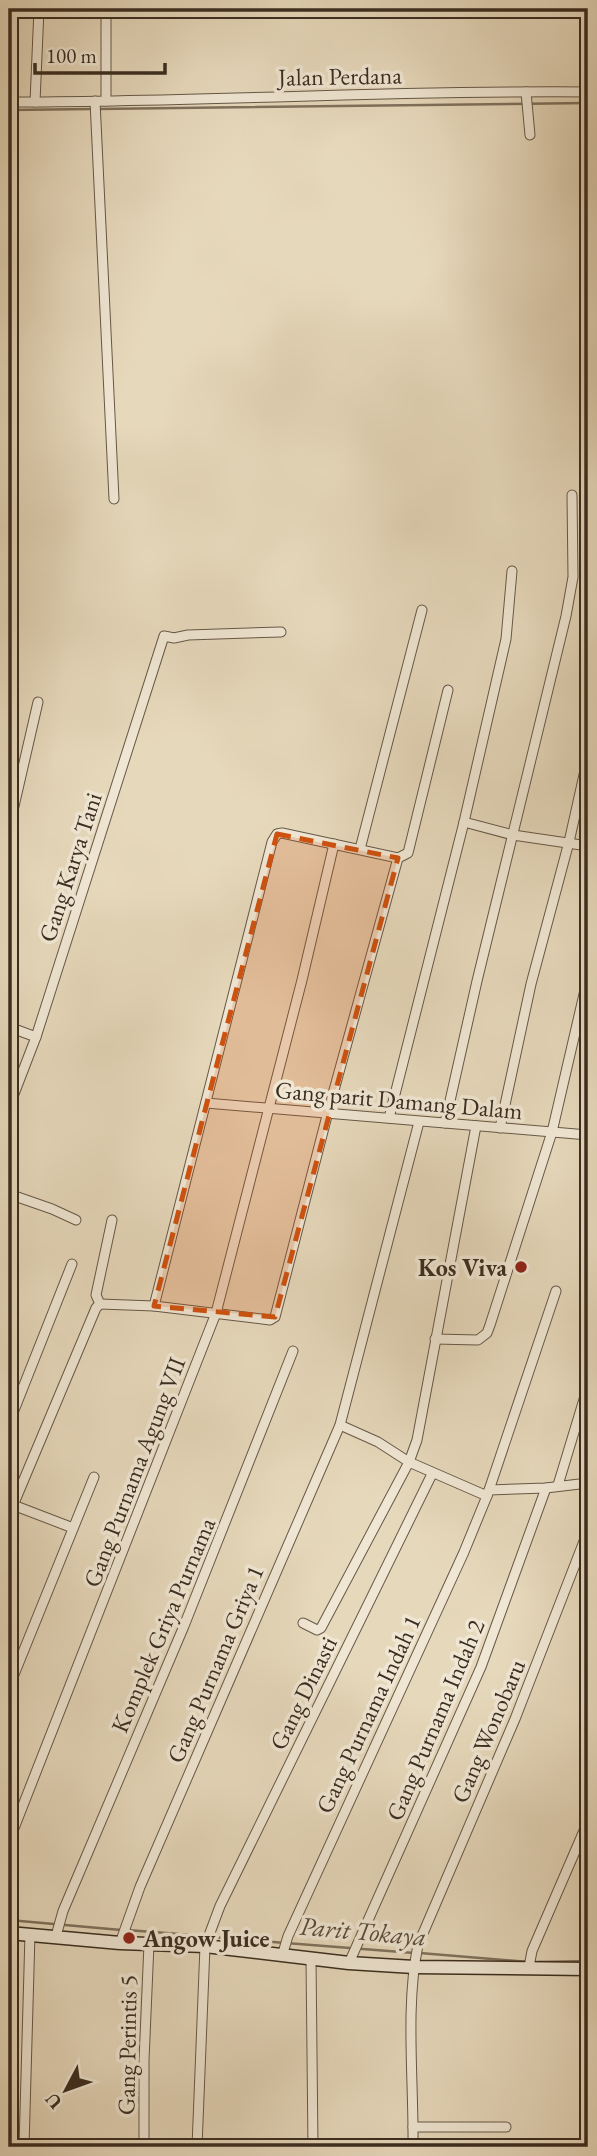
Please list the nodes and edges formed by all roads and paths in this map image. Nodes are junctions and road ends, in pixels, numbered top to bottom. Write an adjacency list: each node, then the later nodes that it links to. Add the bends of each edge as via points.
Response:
1 (11, 9): 7 (street)
2 (39, 9): 8 (street)
3 (106, 9): 6 (street)
4 (588, 92): 5 (street, Jalan Perdana)
5 (527, 100): 6 (street, Jalan Perdana); 10 (street)
6 (106, 101): 9 (street, Jalan Perdana)
7 (10, 102): 8 (street, Jalan Perdana)
8 (35, 102): 9 (street, Jalan Perdana)
9 (95, 106): 14 (street)
10 (530, 135)
11 (9, 186): 12 (street)
12 (9, 200)
13 (572, 495): 23 (street, via 573,577)
14 (114, 499)
15 (512, 571): 21 (street, via 506,639)
16 (422, 610): 27 (street)
17 (281, 632): 31 (street, Gang Karya Tani, via 164,636)
18 (448, 690): 28 (street, via 408,853)
19 (38, 702): 22 (street)
20 (588, 757): 24 (street)
21 (464, 822): 23 (street); 36 (street)
22 (9, 828)
23 (513, 835): 24 (street); 38 (street)
24 (569, 842): 26 (street); 40 (street, via 531,984)
25 (334, 844): 27 (street); 32 (street, via 282,833 271,842); 34 (street, Gang Purnama Agung VII)
26 (588, 846)
27 (360, 849): 28 (street)
28 (398, 858): 35 (street)
29 (588, 977): 41 (street)
30 (9, 1027): 31 (street)
31 (36, 1037): 33 (street, Gang Karya Tani)
32 (206, 1103): 34 (street, Gang parit Damang Dalam); 49 (street)
33 (9, 1107)
34 (268, 1108): 35 (street, Gang parit Damang Dalam); 50 (street, Gang Purnama Agung VII)
35 (328, 1112): 36 (street, Gang parit Damang Dalam); 50 (street, via 275,1317)
36 (389, 1118): 37 (street, Gang parit Damang Dalam)
37 (419, 1122): 38 (street, Gang parit Damang Dalam); 55 (street, Gang Purnama Griya 1)
38 (445, 1123): 39 (street, Gang parit Damang Dalam)
39 (476, 1126): 40 (street, Gang parit Damang Dalam); 51 (street)
40 (500, 1128): 41 (street, Gang parit Damang Dalam)
41 (552, 1132): 42 (street, Gang parit Damang Dalam); 51 (street, via 487,1332 478,1340)
42 (588, 1135)
43 (9, 1194): 44 (street)
44 (76, 1220)
45 (112, 1220): 48 (street, via 96,1295)
46 (72, 1264): 54 (street)
47 (556, 1292): 62 (street)
48 (100, 1304): 49 (street); 63 (street)
49 (154, 1306): 50 (street)
50 (216, 1313): 69 (street, Gang Purnama Agung VII)
51 (435, 1339): 56 (street)
52 (293, 1351): 71 (street, Komplek Griya Purnama)
53 (588, 1386): 60 (street)
54 (9, 1423)
55 (340, 1425): 56 (street); 73 (street, Gang Purnama Griya 1, via 140,1886)
56 (409, 1462): 57 (street); 66 (street, via 321,1628)
57 (432, 1474): 62 (street); 75 (street, Gang Dinasti, via 226,1894)
58 (93, 1477): 64 (street)
59 (588, 1483): 60 (street)
60 (558, 1485): 61 (street)
61 (546, 1488): 62 (street); 77 (street, Gang Purnama Indah 2, via 481,1667)
62 (488, 1493): 76 (street, Gang Purnama Indah 1)
63 (10, 1511): 64 (street)
64 (73, 1528): 67 (street)
65 (588, 1531): 79 (street, Gang Wonobaru)
66 (303, 1623)
67 (9, 1687)
68 (586, 1826): 80 (street, via 531,1951)
69 (9, 1841)
70 (9, 1933): 72 (street)
71 (57, 1933): 72 (street); 73 (street)
72 (30, 1934): 84 (street)
73 (121, 1940): 74 (street)
74 (149, 1944): 75 (street); 85 (street, Gang Perintis 5)
75 (206, 1944): 76 (street); 86 (street, Gang Dinasti)
76 (283, 1952): 78 (street)
77 (351, 1958): 78 (street); 79 (street)
78 (311, 1959): 87 (street)
79 (414, 1964): 80 (street); 82 (street, Gang Wonobaru)
80 (529, 1966): 81 (street)
81 (588, 1969)
82 (413, 2127): 83 (street); 88 (street, Gang Wonobaru)
83 (506, 2127)
84 (24, 2147)
85 (144, 2147)
86 (197, 2147)
87 (313, 2147)
88 (413, 2147)

